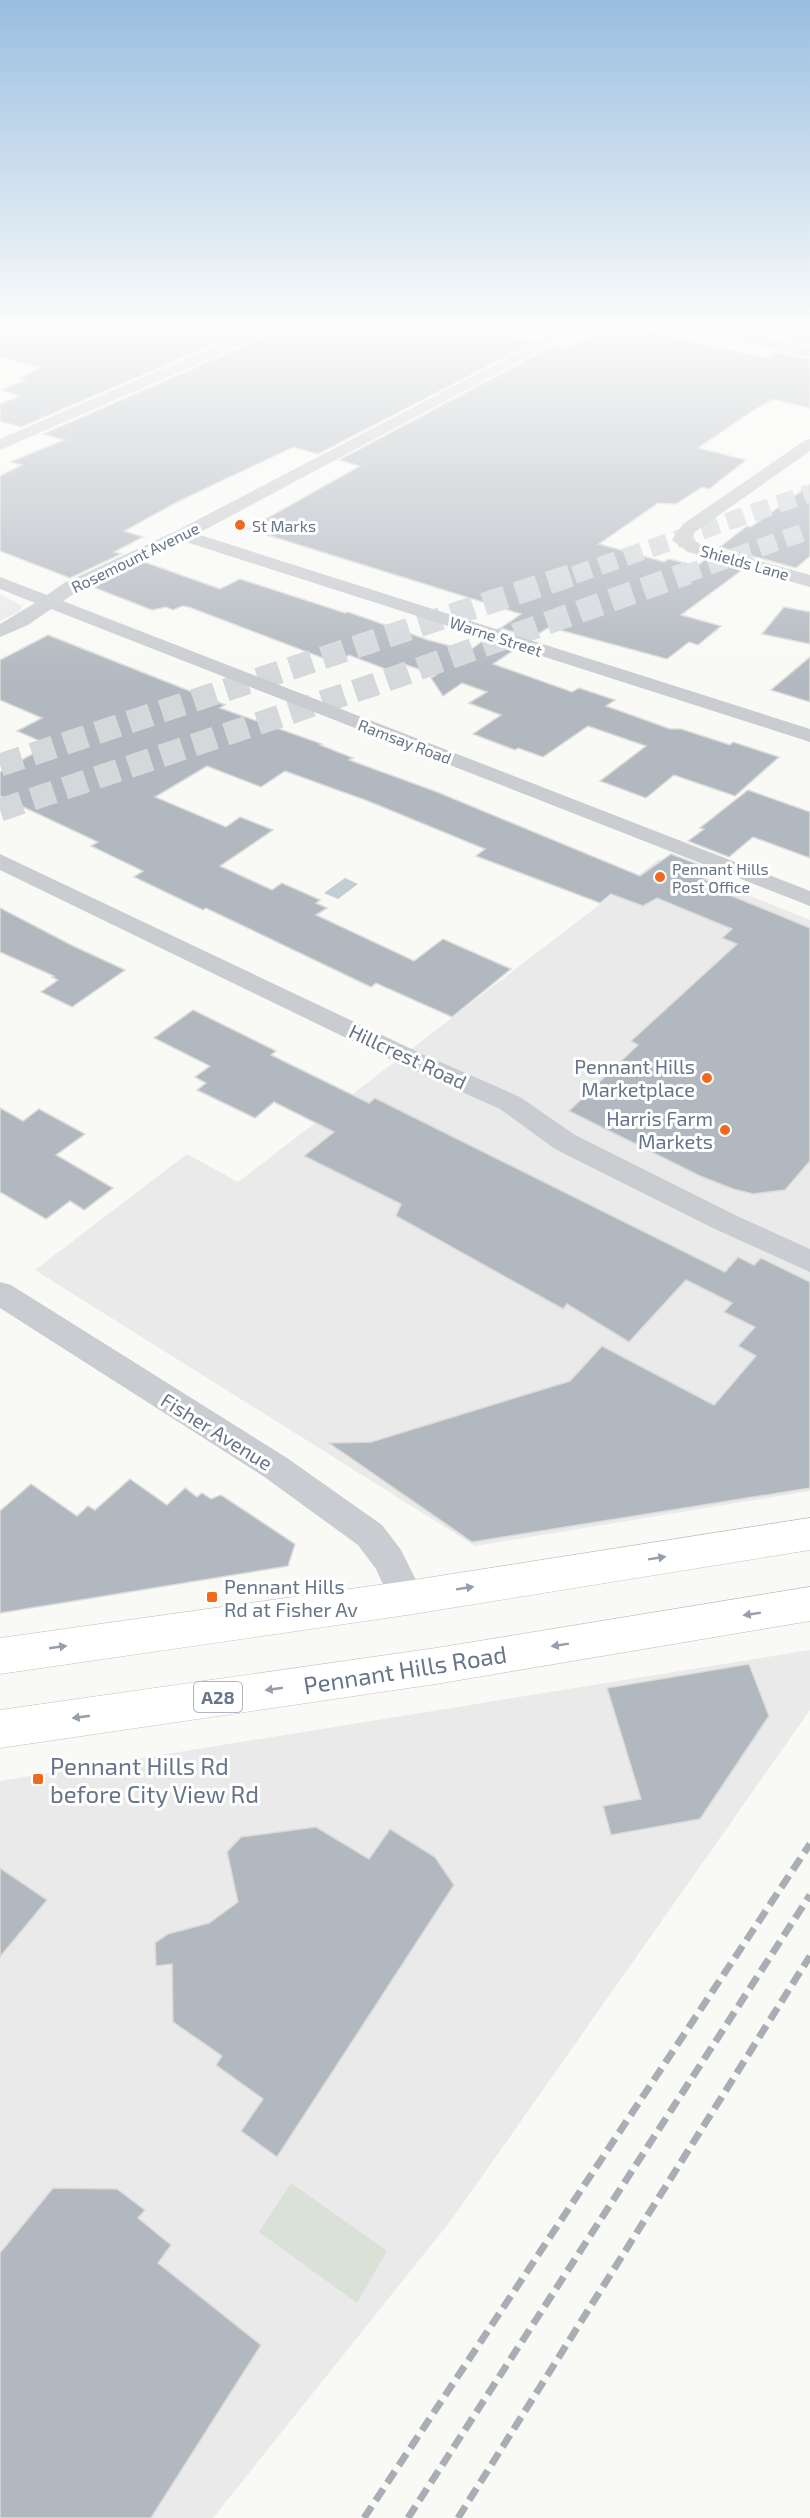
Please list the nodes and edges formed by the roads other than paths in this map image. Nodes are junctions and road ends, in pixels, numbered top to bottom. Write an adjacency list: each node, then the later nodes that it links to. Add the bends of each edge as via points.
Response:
1 (349, 448): 3 (street, Rosemount Avenue)
2 (805, 448): 4 (street, Shields Lane, via 689,528 681,540 694,548)
3 (182, 536): 6 (street, Rosemount Avenue); 8 (street, Warne Street)
4 (810, 581)
5 (0, 583): 6 (street, Ramsay Road)
6 (49, 601): 7 (street, Rosemount Avenue); 10 (street, Ramsay Road)
7 (0, 631)
8 (810, 736)
9 (0, 861): 11 (street, Hillcrest Road, via 510,1103 565,1142)
10 (810, 899)
11 (810, 1261)
12 (0, 1293): 14 (street, Fisher Avenue, via 275,1467 370,1534 389,1560)
13 (810, 1534): 14 (highway, one-way to 13)
14 (407, 1598): 16 (highway, one-way to 14)
15 (810, 1604): 17 (highway, Pennant Hills Road / A28, one-way to 17, via 436,1666)
16 (0, 1656)
17 (0, 1729)

